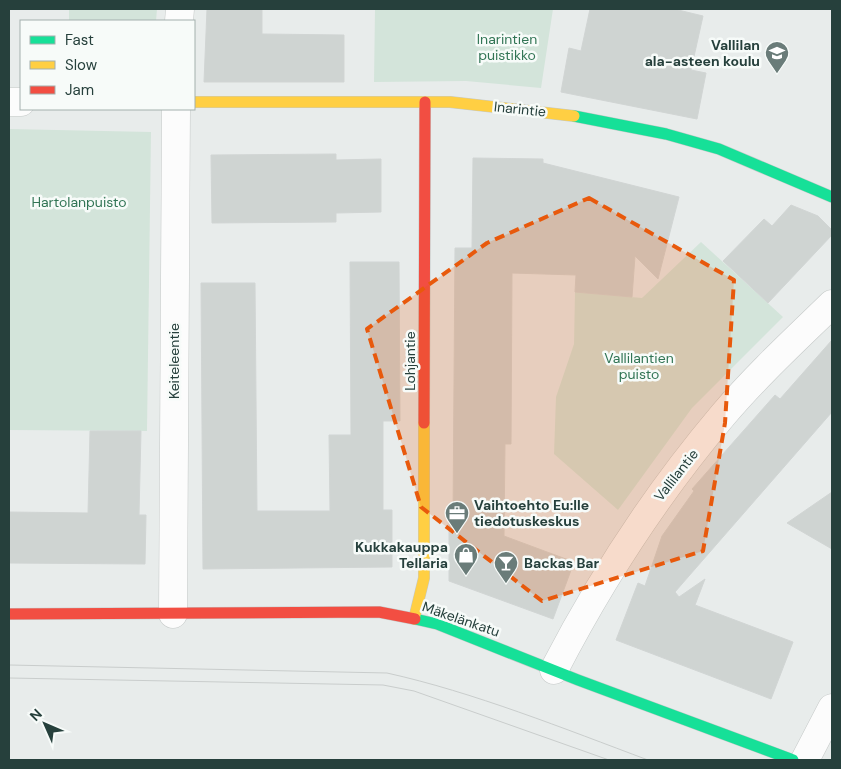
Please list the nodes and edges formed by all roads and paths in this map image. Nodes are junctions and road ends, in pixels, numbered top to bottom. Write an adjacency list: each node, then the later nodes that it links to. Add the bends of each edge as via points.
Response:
1 (195, 102): 2 (street, Inarintie)
2 (425, 102): 4 (street, Inarintie, via 552,112 666,134 719,149); 8 (street, Lohjantie, via 424,578)
3 (176, 110): 7 (street, Keiteleentie)
4 (832, 197)
5 (832, 304): 9 (street, Vallilantie, via 723,414 644,516)
6 (9, 614): 7 (street, Mäkelänkatu)
7 (173, 614): 8 (street, Mäkelänkatu, via 379,612)
8 (414, 618): 9 (street, Mäkelänkatu)
9 (554, 670): 11 (street, Mäkelänkatu)
10 (832, 708): 12 (street)
11 (793, 760)
12 (805, 760)

